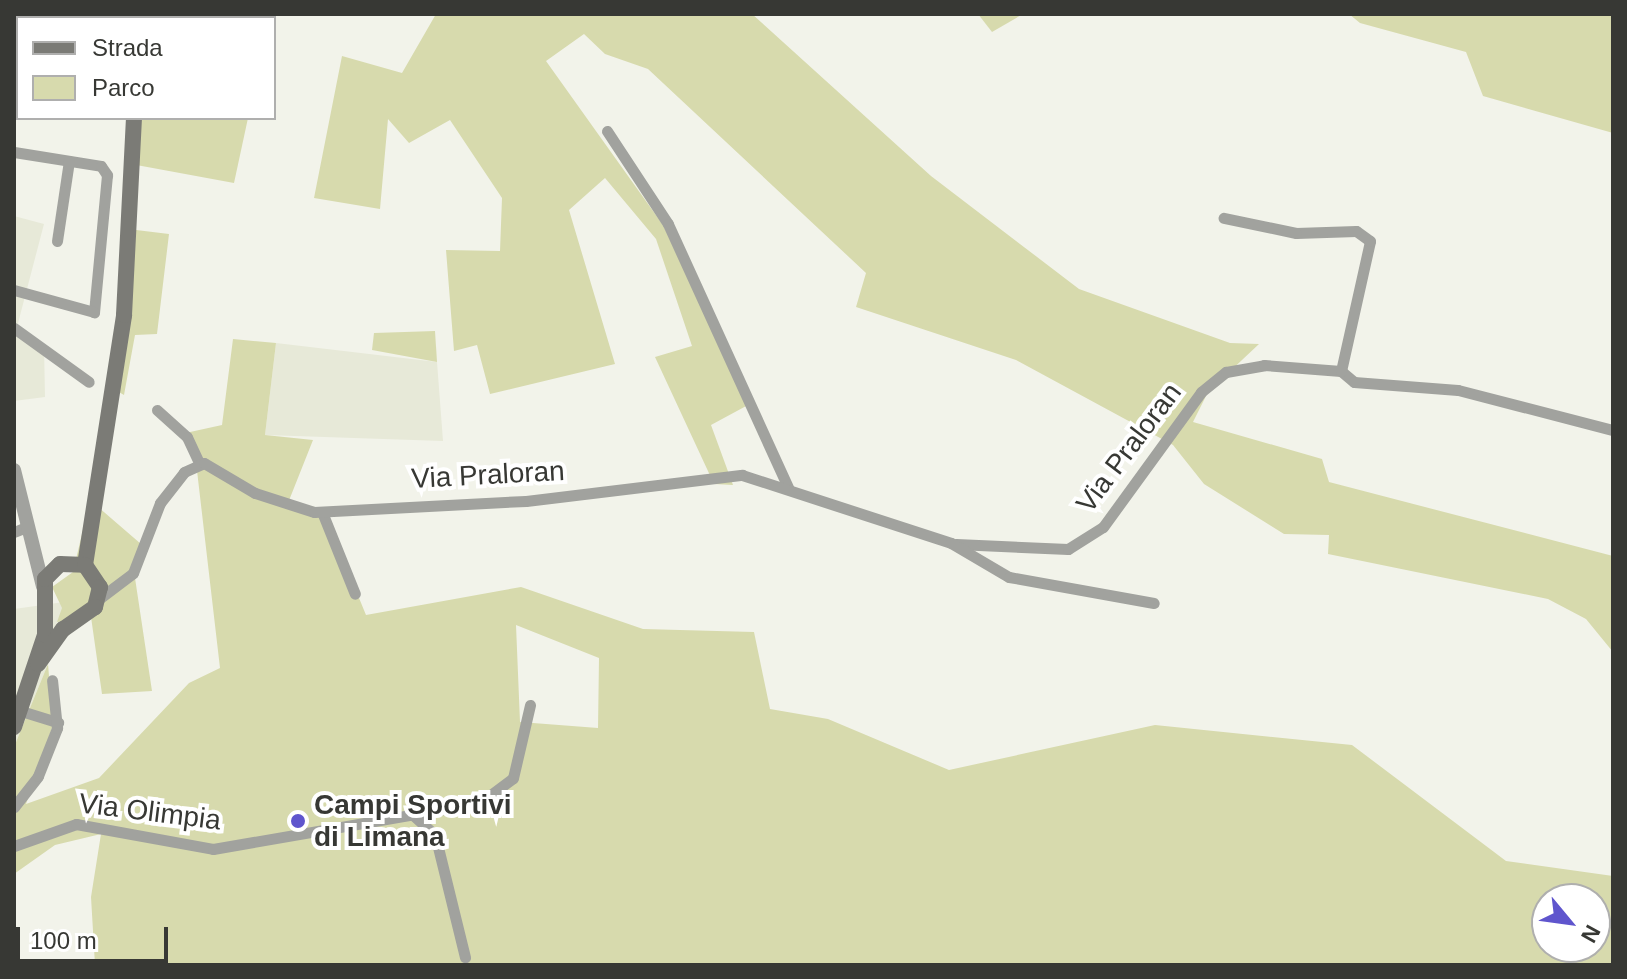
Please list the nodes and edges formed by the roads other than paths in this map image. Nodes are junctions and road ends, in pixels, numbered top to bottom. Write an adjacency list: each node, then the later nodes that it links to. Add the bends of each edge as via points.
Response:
1 (134, 120): 17 (main road, via 122,330)
2 (607, 131): 15 (street, via 668,224)
3 (14, 152): 4 (street)
4 (69, 161): 6 (street); 7 (street, via 107,172 95,310 86,315)
5 (1224, 218): 9 (street, via 1296,233 1356,231 1370,241)
6 (57, 241)
7 (14, 290)
8 (14, 328): 10 (street)
9 (1341, 371): 12 (street, Via Praloran, via 1354,382 1458,390); 19 (street, Via Praloran, via 1264,365 1226,372 1201,392 1115,513 1068,549)
10 (89, 382)
11 (157, 410): 13 (street, via 191,442)
12 (1613, 430)
13 (199, 463): 16 (street, Via Praloran, via 264,497); 23 (street, via 160,503)
14 (14, 470): 18 (street)
15 (789, 489): 16 (street, Via Praloran, via 742,475 526,501); 19 (street, Via Praloran)
16 (322, 512): 25 (street)
17 (88, 523): 21 (main road); 22 (main road)
18 (19, 530): 20 (street)
19 (951, 543): 27 (street, Via Praloran, via 1009,577)
20 (30, 546): 21 (street); 24 (street)
21 (60, 565): 22 (main road); 24 (main road)
22 (90, 571): 23 (street); 26 (main road)
23 (125, 580): 26 (street)
24 (43, 586): 28 (main road)
25 (355, 594)
26 (99, 599): 29 (main road)
27 (1154, 603)
28 (48, 607): 29 (main road); 30 (main road)
29 (74, 619): 30 (main road)
30 (38, 664): 33 (main road)
31 (52, 680): 34 (street)
32 (530, 705): 36 (street, Via Olimpia, via 513,778 480,803)
33 (17, 719): 34 (street)
34 (58, 722): 35 (street, via 38,776)
35 (14, 807)
36 (414, 816): 37 (street, Via Olimpia, via 213,849 76,824); 38 (street, via 435,835)
37 (14, 846)
38 (465, 957)

